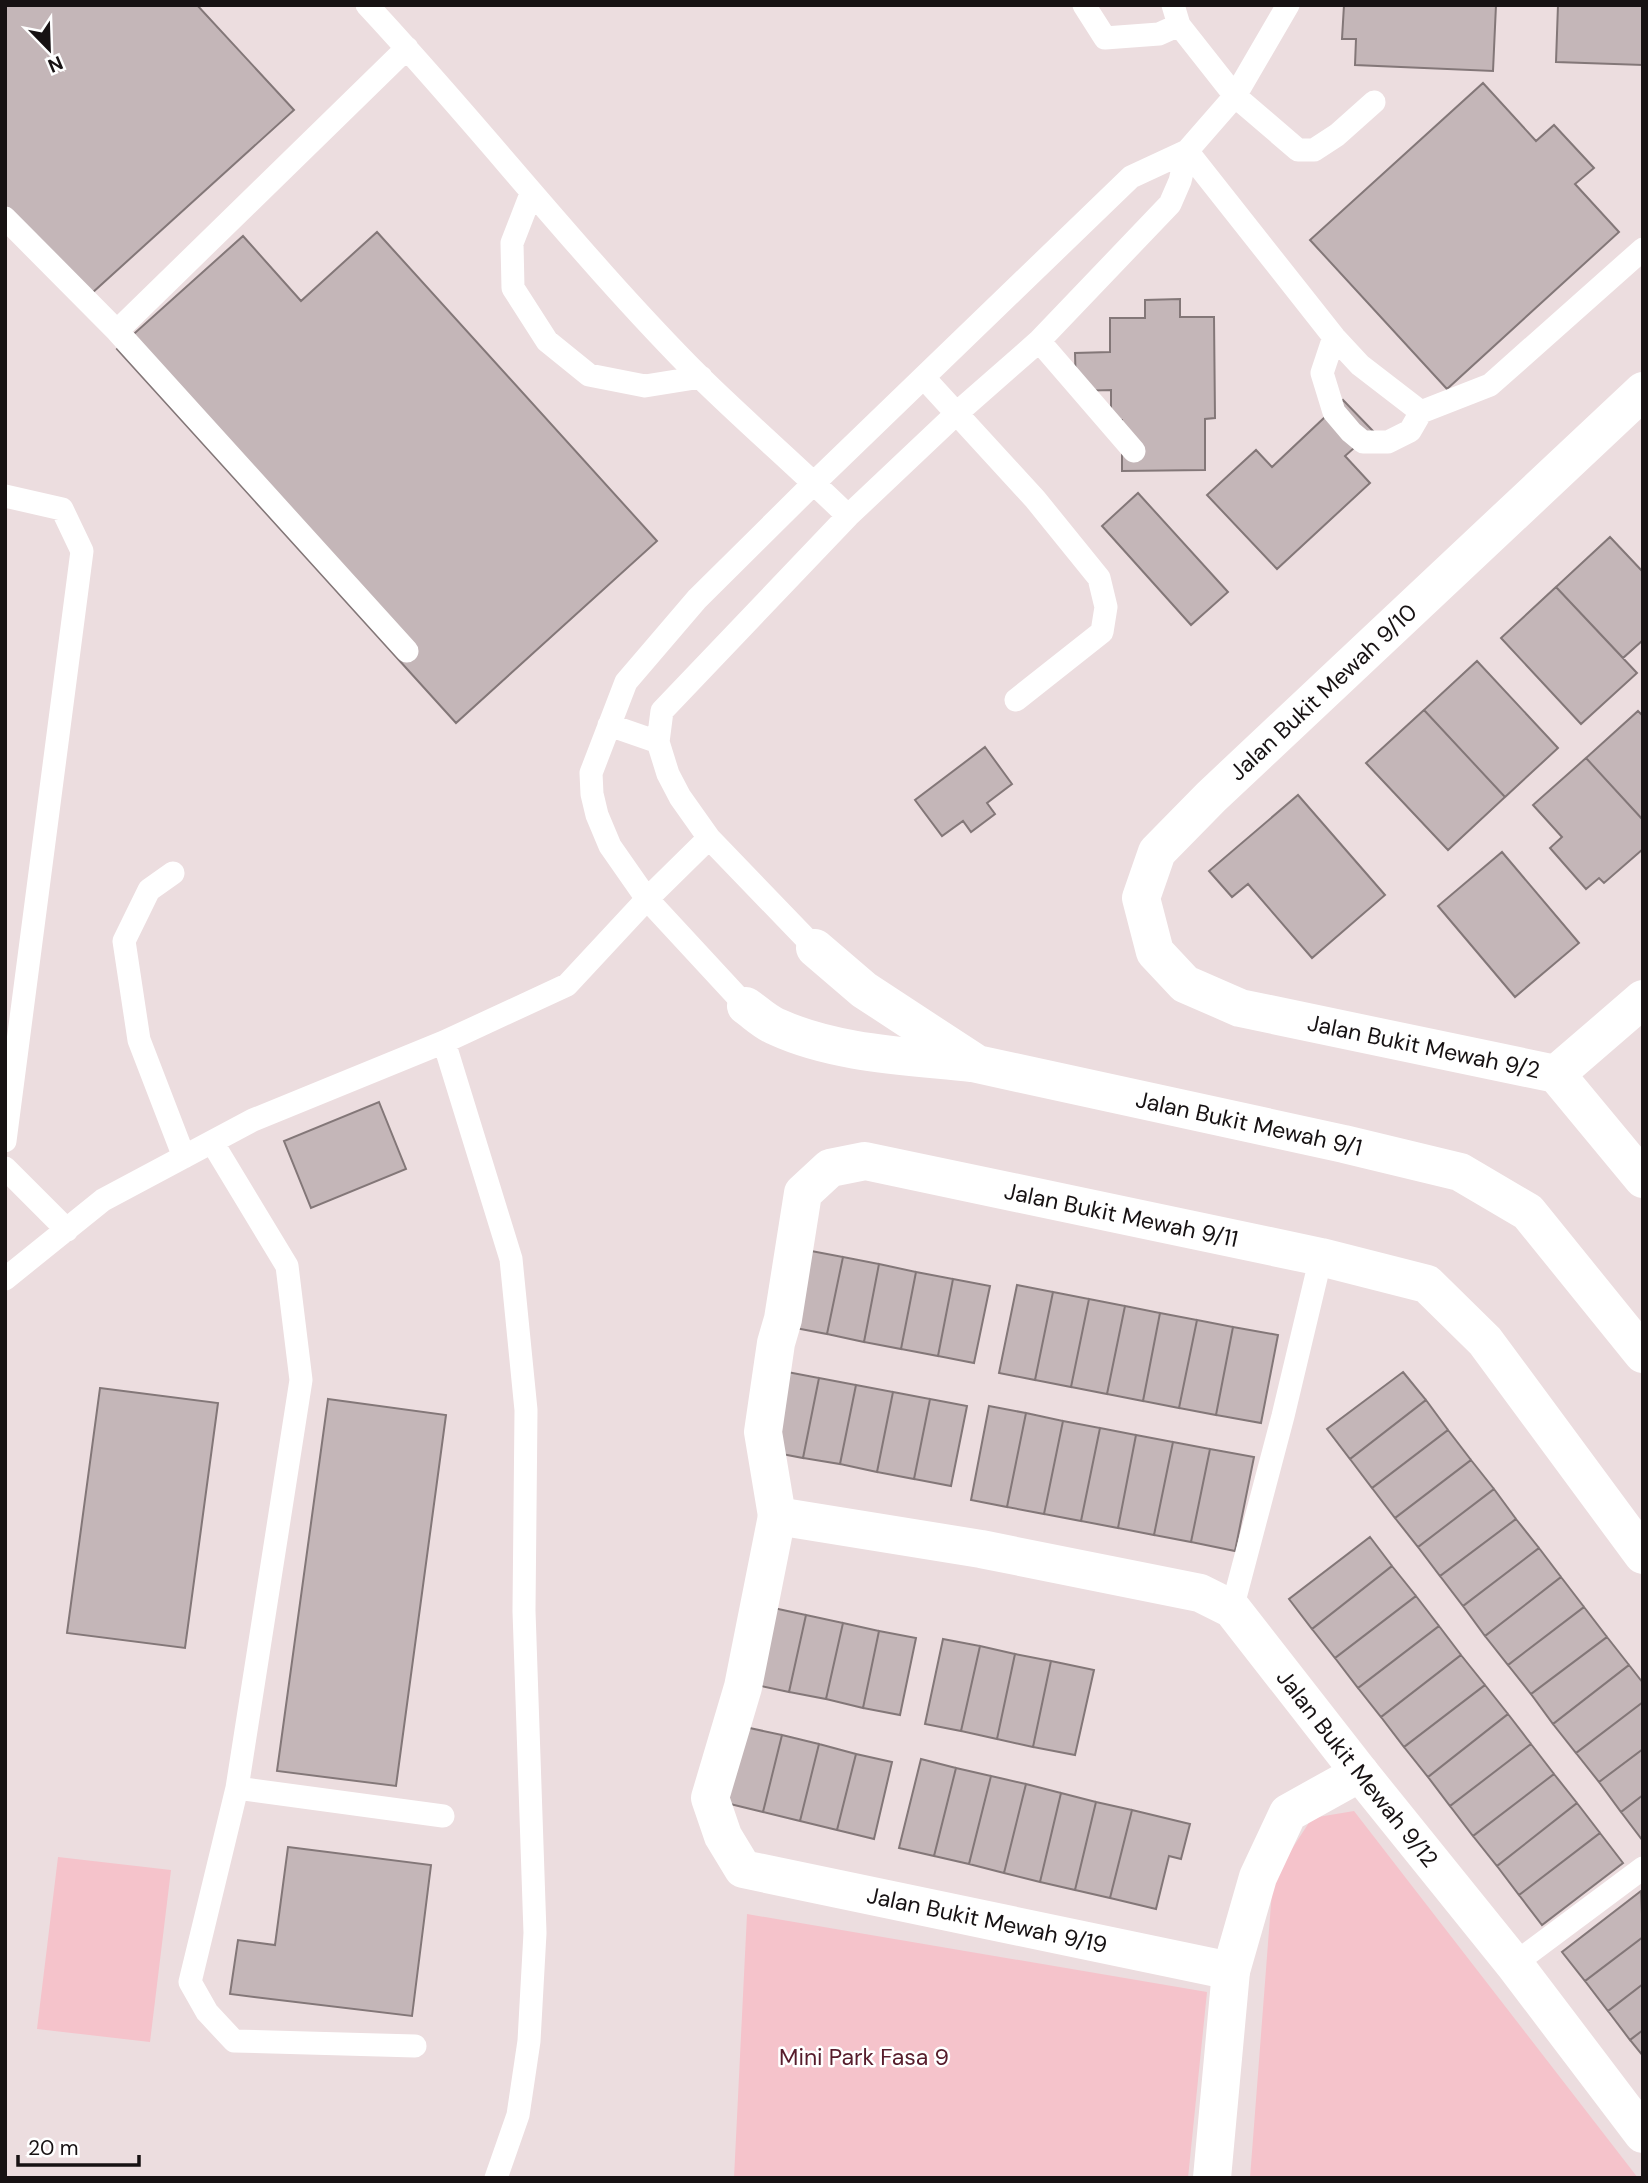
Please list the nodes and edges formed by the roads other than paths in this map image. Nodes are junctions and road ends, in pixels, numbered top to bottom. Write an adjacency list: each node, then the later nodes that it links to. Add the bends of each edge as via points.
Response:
1 (367, 5): 5 (lane)
2 (1084, 5): 4 (lane, via 1105,37 1159,34)
3 (1288, 5): 6 (lane)
4 (1176, 15): 6 (lane)
5 (407, 48): 9 (lane); 12 (lane)
6 (1235, 96): 7 (lane, via 1298,150 1314,150); 8 (lane)
7 (1374, 102)
8 (1187, 151): 13 (lane); 14 (lane, via 1170,204); 16 (lane, via 1131,177)
9 (531, 194): 15 (lane); 15 (lane, via 512,243 513,288 547,341 589,374 645,386)
10 (5, 218): 12 (lane)
11 (1643, 249): 18 (lane, via 1490,385)
12 (117, 331): 24 (lane)
13 (1334, 337): 18 (lane, via 1360,365); 18 (lane, via 1322,373 1334,412 1351,432 1363,442 1388,442 1410,431)
14 (1039, 341): 19 (lane); 20 (lane)
15 (701, 377): 21 (lane)
16 (925, 379): 19 (lane); 21 (lane)
17 (1643, 391): 34 (street, Jalan Bukit Mewah 9/10, via 1157,852 1142,898 1156,952 1185,984)
18 (1421, 412)
19 (957, 413): 23 (lane); 25 (lane, via 1099,578 1106,607 1102,632)
20 (1135, 452)
21 (814, 483): 23 (lane); 26 (lane, via 697,599 626,682)
22 (5, 496): 38 (lane, via 62,509 82,551)
23 (848, 516): 27 (lane, via 662,712)
24 (407, 651)
25 (1016, 700)
26 (609, 725): 27 (lane); 30 (lane, via 591,773 592,794 610,846)
27 (658, 741): 28 (lane, via 667,774)
28 (709, 838): 30 (lane); 31 (lane)
29 (173, 873): 40 (lane, via 149,890 124,942 139,1040)
30 (647, 899): 33 (lane); 35 (lane, via 567,985)
31 (814, 948): 36 (street, Jalan Bukit Mewah 9/1, via 864,990)
32 (1643, 999): 37 (street)
33 (746, 1006): 36 (street, via 776,1027 828,1044)
34 (1240, 1008): 37 (street, Jalan Bukit Mewah 9/2)
35 (444, 1042): 39 (lane, via 253,1120); 58 (lane, via 511,1259 526,1410 524,1611 535,1933 529,2041 518,2115)
36 (977, 1063): 46 (street, Jalan Bukit Mewah 9/1, via 1460,1172 1528,1212)
37 (1556, 1074): 42 (street, Jalan Bukit Mewah 9/2)
38 (5, 1141)
39 (212, 1142): 40 (lane); 51 (lane, via 287,1266 301,1380)
40 (184, 1157): 43 (lane, via 103,1200)
41 (5, 1168): 43 (lane)
42 (1643, 1179)
43 (67, 1230): 45 (lane)
44 (1321, 1257): 47 (street, Jalan Bukit Mewah 9/11, via 865,1160 830,1168 803,1193 774,1356 763,1432); 48 (street, Jalan Bukit Mewah 9/11, via 1427,1284 1485,1341); 49 (lane)
45 (5, 1279)
46 (1643, 1354)
47 (777, 1516): 49 (street, Jalan Bukit Mewah 9/12, via 981,1549 1200,1594); 55 (street, Jalan Bukit Mewah 9/19, via 743,1687 709,1798 723,1836 743,1869)
48 (1643, 1555)
49 (1232, 1609): 50 (street, Jalan Bukit Mewah 9/12)
50 (1360, 1773): 54 (street, Jalan Bukit Mewah 9/12); 55 (street, via 1288,1813 1258,1877)
51 (237, 1788): 52 (lane); 56 (lane, via 190,1982 207,2012 234,2041)
52 (443, 1816)
53 (1643, 1868): 54 (lane)
54 (1514, 1964): 57 (street, Jalan Bukit Mewah 9/12)
55 (1231, 1971): 59 (street)
56 (415, 2046)
57 (1643, 2134)
58 (496, 2178)
59 (1212, 2178)

